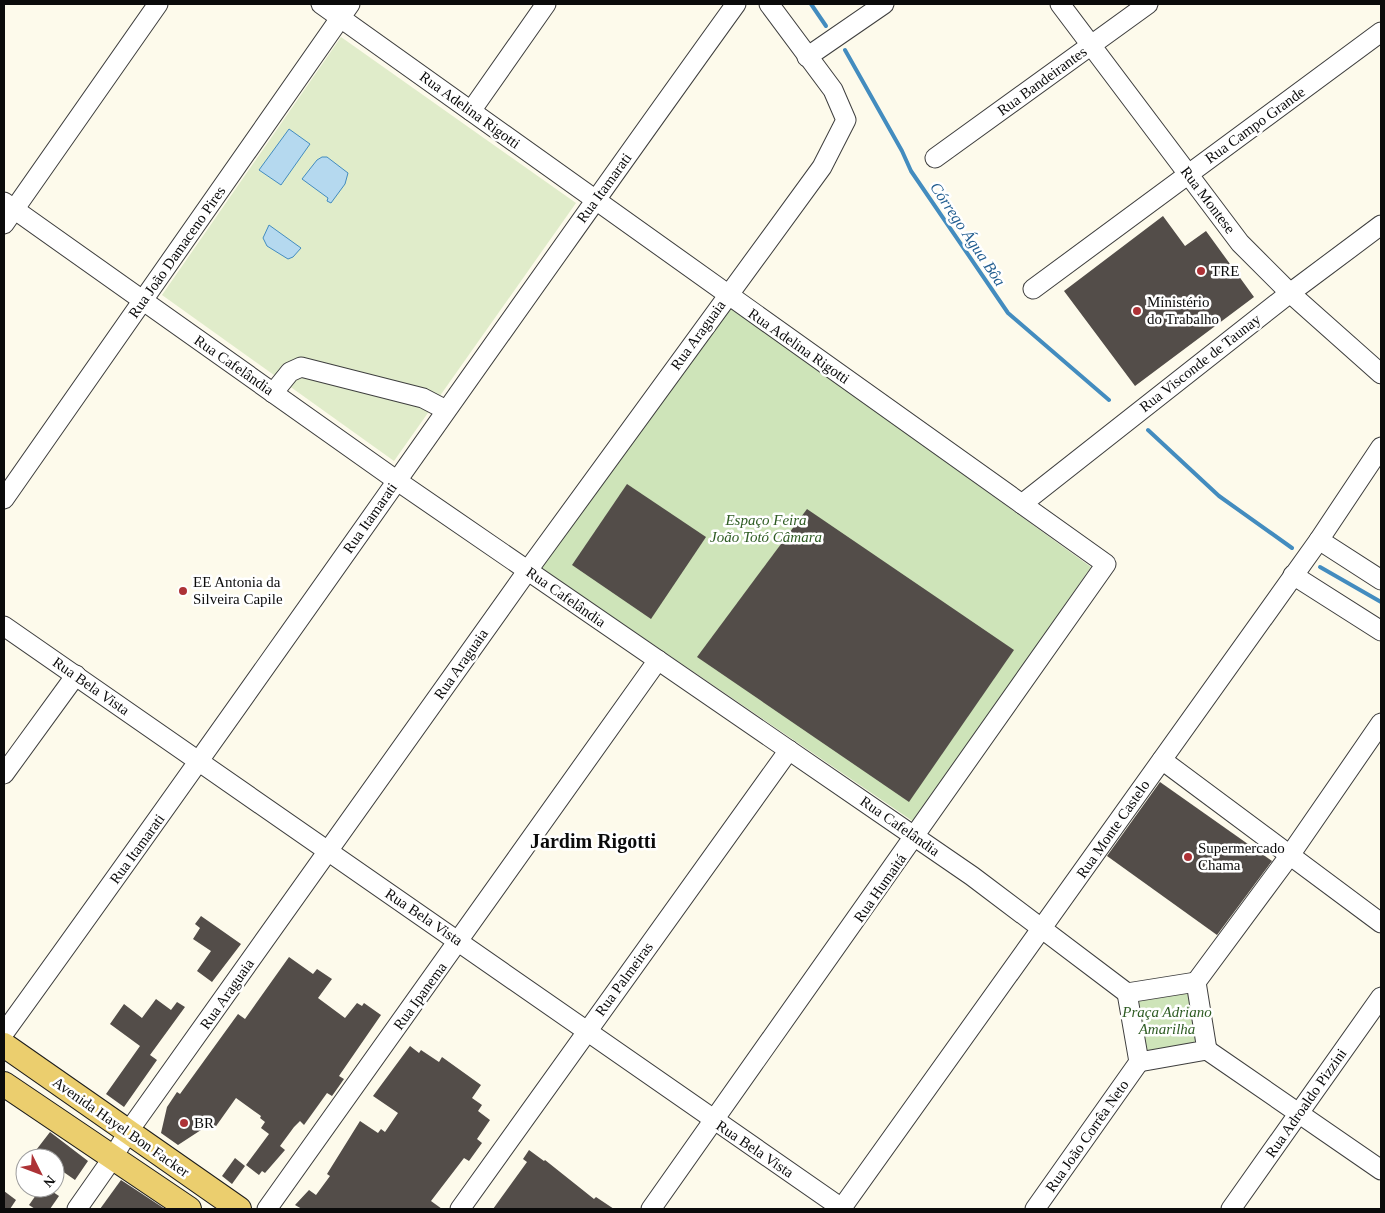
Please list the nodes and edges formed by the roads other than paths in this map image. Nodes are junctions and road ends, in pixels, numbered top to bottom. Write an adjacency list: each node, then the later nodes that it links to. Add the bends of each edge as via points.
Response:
1 (158, 4): 17 (street)
2 (321, 4): 9 (street, Rua Adelina Rigotti)
3 (546, 4): 13 (street)
4 (736, 4): 16 (street, Rua Itamarati)
5 (769, 4): 12 (street)
6 (884, 4): 12 (street)
7 (1060, 4): 11 (street, Rua Montese)
8 (1148, 4): 11 (street, Rua Bandeirantes)
9 (345, 10): 13 (street, Rua Adelina Rigotti); 22 (street, Rua João Damaceno Pires)
10 (1381, 32): 15 (street, Rua Campo Grande)
11 (1091, 45): 14 (street, Rua Bandeirantes); 15 (street, Rua Montese)
12 (808, 57): 21 (street, Rua Araguaia, via 833,90 846,120 822,167)
13 (471, 111): 16 (street, Rua Adelina Rigotti)
14 (935, 158)
15 (1188, 174): 19 (street, Rua Campo Grande); 20 (street, Rua Montese, via 1240,243)
16 (595, 200): 21 (street, Rua Adelina Rigotti); 25 (street, Rua Itamarati)
17 (7, 212): 22 (street, Rua Cafelândia)
18 (1381, 225): 20 (street, Rua Visconde de Taunay)
19 (1033, 289)
20 (1290, 293): 23 (street, Rua Montese); 29 (street, Rua Visconde de Taunay)
21 (727, 294): 29 (street, Rua Adelina Rigotti); 32 (street, Rua Araguaia)
22 (144, 300): 24 (street, Rua Cafelândia); 28 (street, Rua João Damaceno Pires)
23 (1381, 374)
24 (273, 393): 25 (street, via 290,372 301,367 423,398); 27 (street, Rua Cafelândia)
25 (446, 410): 27 (street, Rua Itamarati)
26 (1381, 447): 30 (street, Rua Monte Castelo)
27 (396, 480): 32 (street, Rua Cafelândia); 42 (street, Rua Itamarati)
28 (4, 499)
29 (1022, 504): 31 (street, Rua Adelina Rigotti)
30 (1318, 540): 33 (street, Rua Monte Castelo); 34 (street)
31 (1106, 564): 44 (street, Rua Humaitá)
32 (528, 570): 37 (street, Rua Cafelândia); 45 (street, Rua Araguaia)
33 (1293, 575): 36 (street); 41 (street, Rua Monte Castelo)
34 (1381, 580)
35 (4, 626): 38 (street, Rua Bela Vista)
36 (1381, 631)
37 (658, 660): 40 (street, Rua Cafelândia); 49 (street, Rua Ipanema)
38 (76, 675): 42 (street, Rua Bela Vista); 43 (street)
39 (1381, 723): 46 (street)
40 (788, 750): 44 (street, Rua Cafelândia); 54 (street, Rua Palmeiras)
41 (1162, 760): 46 (street); 48 (street, Rua Monte Castelo)
42 (200, 762): 45 (street, Rua Bela Vista); 53 (street, Rua Itamarati)
43 (4, 774)
44 (916, 837): 48 (street, Rua Cafelândia); 60 (street, Rua Humaitá)
45 (328, 852): 49 (street, Rua Bela Vista); 61 (street, Rua Araguaia)
46 (1290, 855): 47 (street); 50 (street)
47 (1381, 923)
48 (1044, 928): 51 (street, Rua Cafelândia); 70 (street, Rua Monte Castelo)
49 (459, 941): 54 (street, Rua Bela Vista); 67 (street, Rua Ipanema)
50 (1196, 982): 51 (street); 56 (street)
51 (1128, 993): 57 (street)
52 (1381, 997): 59 (street, Rua Adroaldo Pizzini)
53 (4, 1032)
54 (586, 1032): 60 (street, Rua Bela Vista); 68 (street, Rua Palmeiras)
55 (4, 1045): 61 (main road, Avenida Hayel Bon Facker)
56 (1207, 1050): 57 (street); 59 (street)
57 (1138, 1062): 71 (street, Rua João Corrêa Neto)
58 (4, 1084): 62 (main road, Avenida Hayel Bon Facker)
59 (1300, 1112): 63 (street); 72 (street, Rua Adroaldo Pizzini)
60 (713, 1121): 69 (street, Rua Humaitá); 70 (street, Rua Bela Vista)
61 (128, 1132): 62 (street, Rua Araguaia); 66 (main road, Avenida Hayel Bon Facker)
62 (112, 1159): 64 (street, Rua Araguaia); 65 (main road, Avenida Hayel Bon Facker)
63 (1381, 1170)
64 (77, 1209)
65 (189, 1209)
66 (239, 1209)
67 (267, 1209)
68 (460, 1209)
69 (650, 1209)
70 (842, 1209)
71 (1035, 1209)
72 (1231, 1209)

